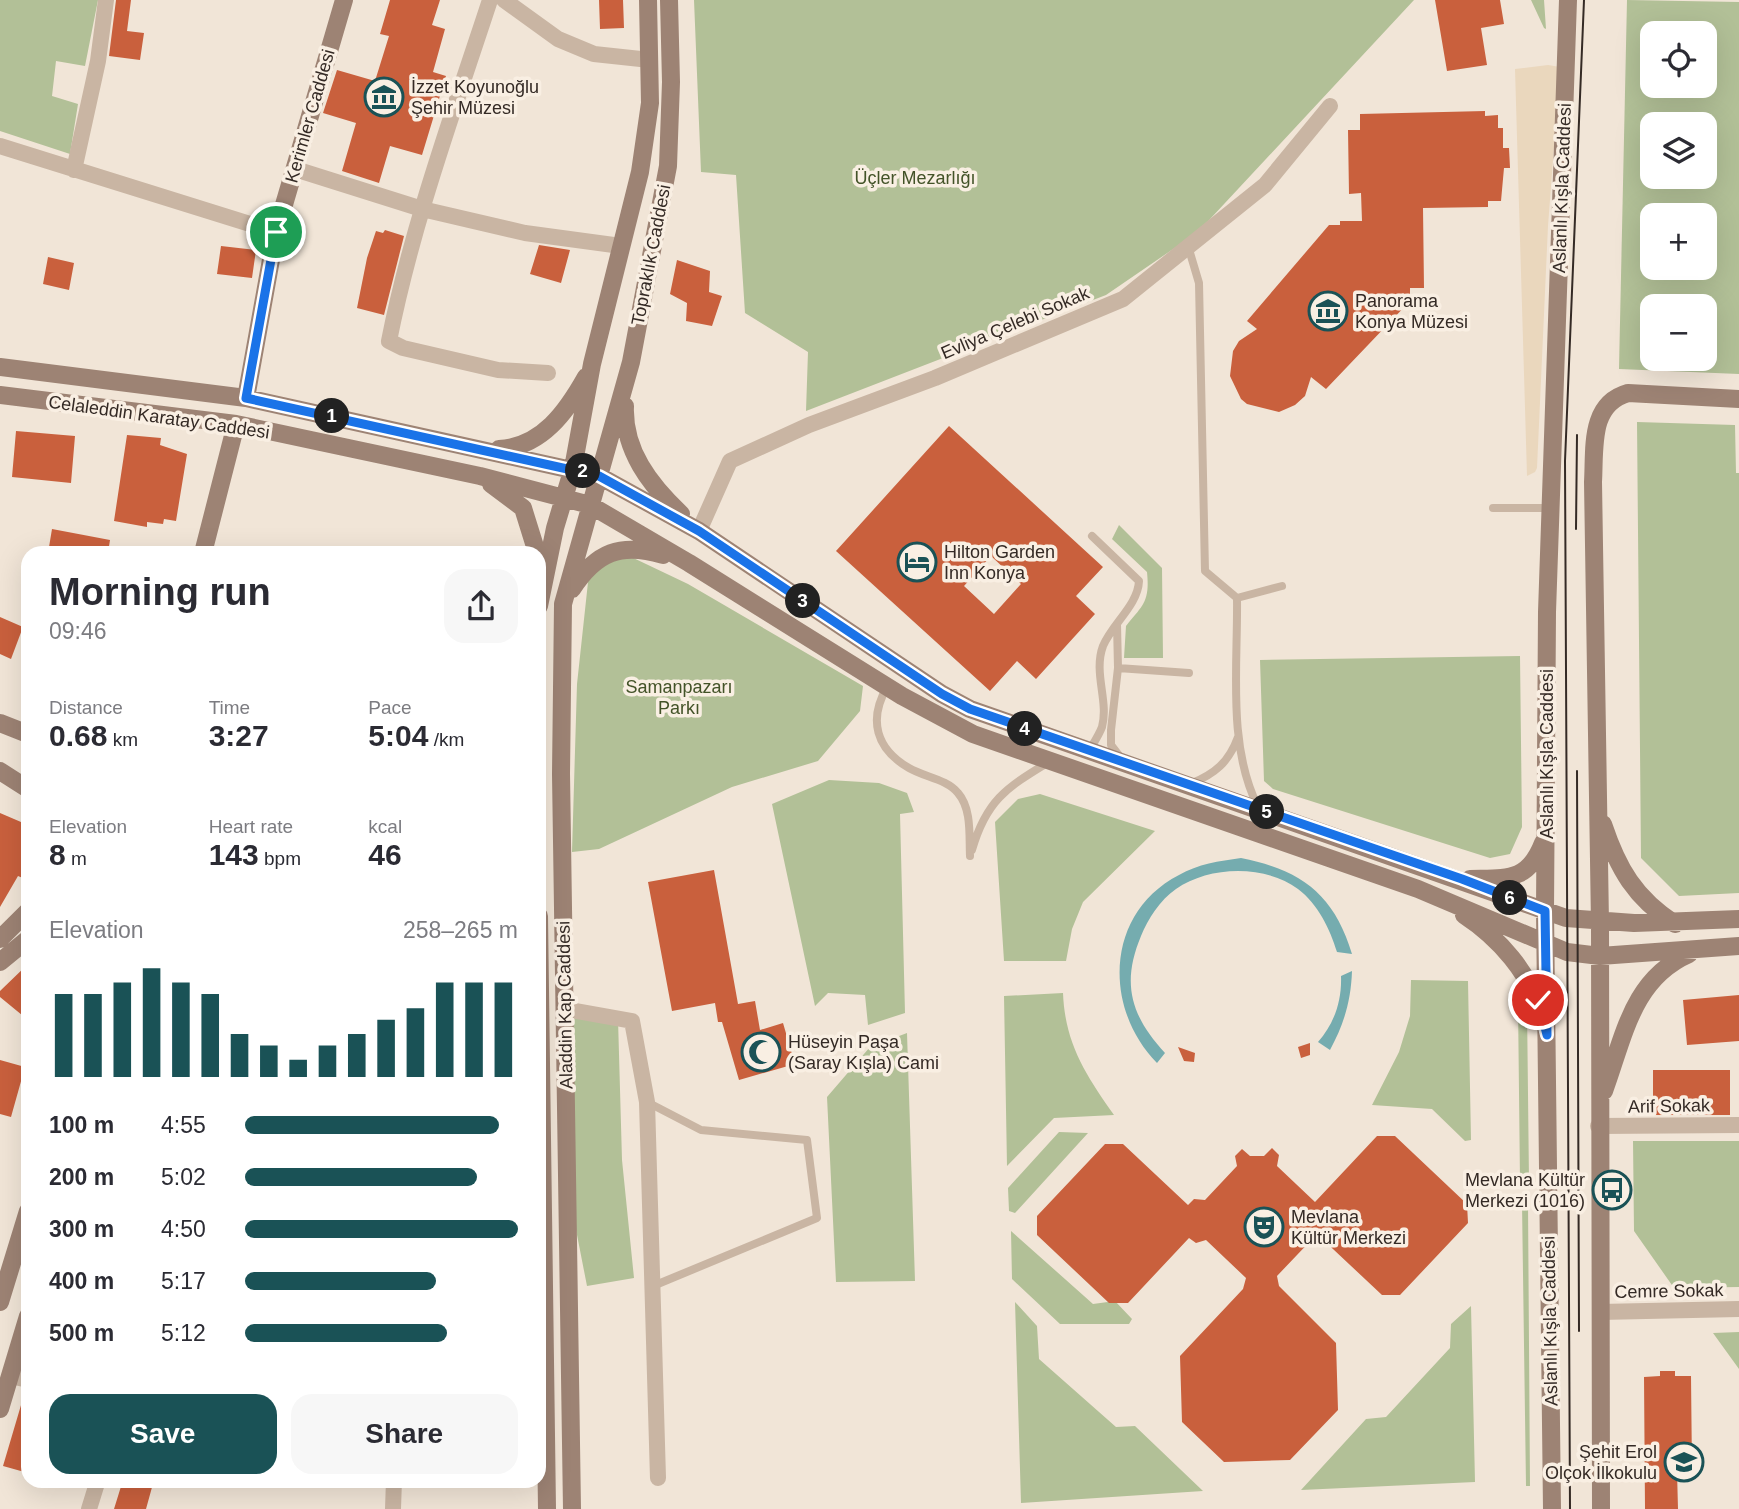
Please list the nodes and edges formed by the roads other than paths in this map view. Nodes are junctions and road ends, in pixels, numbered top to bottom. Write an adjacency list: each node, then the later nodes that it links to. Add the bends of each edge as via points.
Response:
1 (106, 0): 12 (street)
2 (344, 0): 11 (main road, Kerimler Caddesi)
3 (490, 0): 13 (street)
4 (504, 0): 8 (street, via 558,39 594,54)
5 (648, 0): 8 (main road, Topraklık Caddesi)
6 (669, 0): 17 (main road, Topraklık Caddesi, via 668,166)
7 (1568, 0): 32 (main road, Aslanlı Kışla Caddesi)
8 (650, 61): 15 (main road, Topraklık Caddesi, via 646,140)
9 (1330, 106): 16 (street, Evliya Çelebi Sokak, via 1265,185)
10 (0, 146): 12 (street)
11 (295, 169): 13 (street); 14 (main road, Kerimler Caddesi)
12 (74, 170): 14 (street)
13 (422, 209): 15 (street, via 526,233); 20 (street, via 389,341 498,370)
14 (276, 232): 22 (main road, Kerimler Caddesi)
15 (621, 246): 18 (main road, Topraklık Caddesi)
16 (1188, 246): 34 (street, Evliya Çelebi Sokak, via 1123,299 730,461); 42 (lane, via 1199,283 1205,571)
17 (631, 362): 28 (main road, Topraklık Caddesi); 34 (main road, via 624,426 630,445 650,482)
18 (592, 364): 25 (main road, via 549,429 509,449); 26 (main road, Topraklık Caddesi)
19 (0, 367): 22 (main road, Celaleddin Karatay Caddesi)
20 (548, 373)
21 (0, 395): 24 (main road, Celaleddin Karatay Caddesi)
22 (246, 398): 25 (main road, Celaleddin Karatay Caddesi)
23 (1739, 399): 57 (main road, via 1628,393 1614,397 1600,415 1594,456)
24 (236, 424): 27 (main road, Celaleddin Karatay Caddesi); 36 (main road)
25 (487, 449): 26 (main road, Celaleddin Karatay Caddesi)
26 (573, 468): 28 (main road, Celaleddin Karatay Caddesi); 29 (main road, Topraklık Caddesi)
27 (480, 476): 29 (main road, Celaleddin Karatay Caddesi); 37 (main road, via 523,508)
28 (599, 476): 30 (main road, Topraklık Caddesi); 34 (main road)
29 (564, 497): 30 (main road, Celaleddin Karatay Caddesi); 33 (main road)
30 (590, 505): 39 (main road); 43 (main road, Aladdin Kap Caddesi)
31 (1493, 508): 32 (lane)
32 (1550, 508): 59 (main road, Aslanlı Kışla Caddesi)
33 (555, 528): 38 (main road); 40 (main road)
34 (699, 531): 51 (main road, via 942,694 970,709)
35 (1093, 536): 44 (lane, via 1139,581 1139,591)
36 (205, 546)
37 (532, 546)
38 (538, 546)
39 (689, 563): 43 (main road, via 643,549 621,550 586,567); 47 (main road)
40 (546, 570)
41 (1282, 586): 42 (lane)
42 (1237, 598): 50 (lane)
43 (563, 604): 74 (main road, Aladdin Kap Caddesi)
44 (1117, 620): 45 (lane); 51 (lane, via 1098,669 1101,728)
45 (1118, 668): 46 (lane); 53 (lane, via 1111,744)
46 (1189, 673)
47 (887, 687): 52 (main road, via 973,734); 52 (lane, via 874,725 878,740 908,768 958,792 968,813 970,856 979,822 1007,787)
48 (0, 723): 49 (main road)
49 (21, 731)
50 (1239, 734): 56 (lane, via 1231,756 1211,776); 58 (lane, via 1246,777)
51 (1089, 751): 53 (main road)
52 (1051, 761): 61 (main road)
53 (1125, 764): 56 (main road)
54 (0, 771): 55 (main road)
55 (21, 784)
56 (1187, 785): 58 (main road)
57 (1597, 804): 65 (main road); 66 (main road, via 1627,880 1651,908)
58 (1259, 810): 60 (main road)
59 (1547, 834): 60 (main road, via 1526,872 1507,878); 62 (main road, Aslanlı Kışla Caddesi)
60 (1462, 879): 62 (main road)
61 (1419, 889): 68 (main road); 75 (main road, via 1498,941 1538,1000)
62 (1545, 911): 65 (main road); 68 (main road, Aslanlı Kışla Caddesi)
63 (21, 918): 67 (main road)
64 (1739, 919): 66 (main road)
65 (1601, 923): 66 (main road); 72 (main road)
66 (1675, 924)
67 (0, 939)
68 (1547, 942): 72 (main road, via 1567,952); 75 (main road, Aslanlı Kışla Caddesi)
69 (1739, 946): 71 (main road)
70 (21, 947): 73 (main road)
71 (1702, 948): 72 (main road); 77 (main road, via 1668,963 1652,978 1636,1004)
72 (1600, 956): 77 (main road)
73 (0, 962)
74 (565, 1009): 76 (street, via 632,1021); 88 (main road, Aladdin Kap Caddesi)
75 (1547, 1035): 97 (main road, Aslanlı Kışla Caddesi)
76 (646, 1102): 81 (street); 81 (lane, via 701,1130 807,1140 817,1218)
77 (1599, 1104): 79 (main road)
78 (1739, 1125): 79 (street, Arif Sokak)
79 (1598, 1126): 84 (main road)
80 (21, 1234): 82 (main road)
81 (652, 1287): 89 (street)
82 (0, 1301)
83 (1739, 1309): 84 (street, Cemre Sokak)
84 (1600, 1312): 98 (main road)
85 (19, 1378): 86 (main road)
86 (0, 1409)
87 (546, 1414): 88 (main road)
88 (571, 1417): 96 (main road, Aladdin Kap Caddesi)
89 (658, 1478)
90 (96, 1488): 93 (street)
91 (394, 1488): 94 (street)
92 (546, 1488): 95 (main road, Aladdin Kap Caddesi)
93 (89, 1509)
94 (393, 1509)
95 (547, 1509)
96 (572, 1509)
97 (1552, 1509)
98 (1601, 1509)

